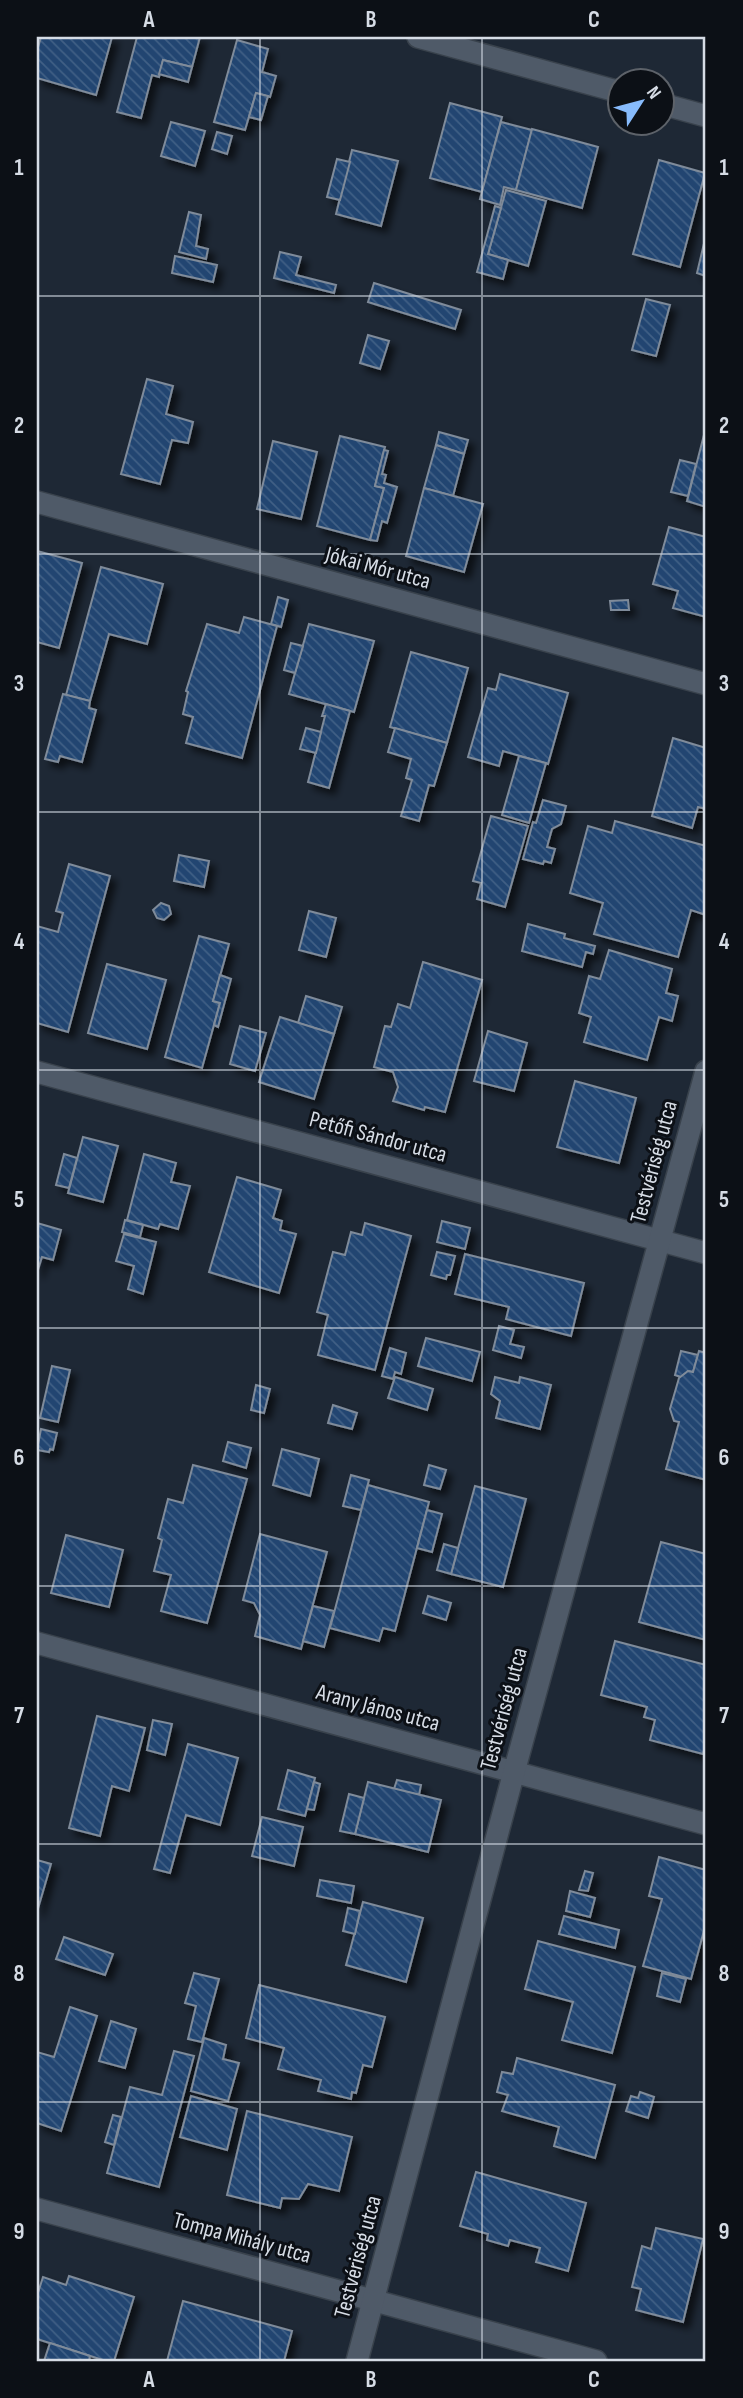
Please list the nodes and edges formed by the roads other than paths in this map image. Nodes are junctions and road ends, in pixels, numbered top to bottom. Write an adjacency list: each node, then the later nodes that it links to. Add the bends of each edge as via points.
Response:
1 (418, 37): 2 (street)
2 (606, 88)
3 (676, 108): 4 (street)
4 (706, 116)
5 (37, 502): 6 (street, Jókai Mór utca)
6 (706, 684)
7 (706, 1071): 9 (street, Testvériség utca)
8 (37, 1072): 9 (street, Petőfi Sándor utca)
9 (660, 1240): 10 (street, Petőfi Sándor utca); 12 (street, Testvériség utca)
10 (706, 1253)
11 (37, 1643): 12 (street, Arany János utca)
12 (514, 1772): 13 (street, Arany János utca); 15 (street, Testvériség utca)
13 (706, 1824)
14 (37, 2209): 15 (street, Tompa Mihály utca)
15 (373, 2301): 16 (street, Testvériség utca); 17 (street, Tompa Mihály utca)
16 (357, 2361)
17 (596, 2361)

